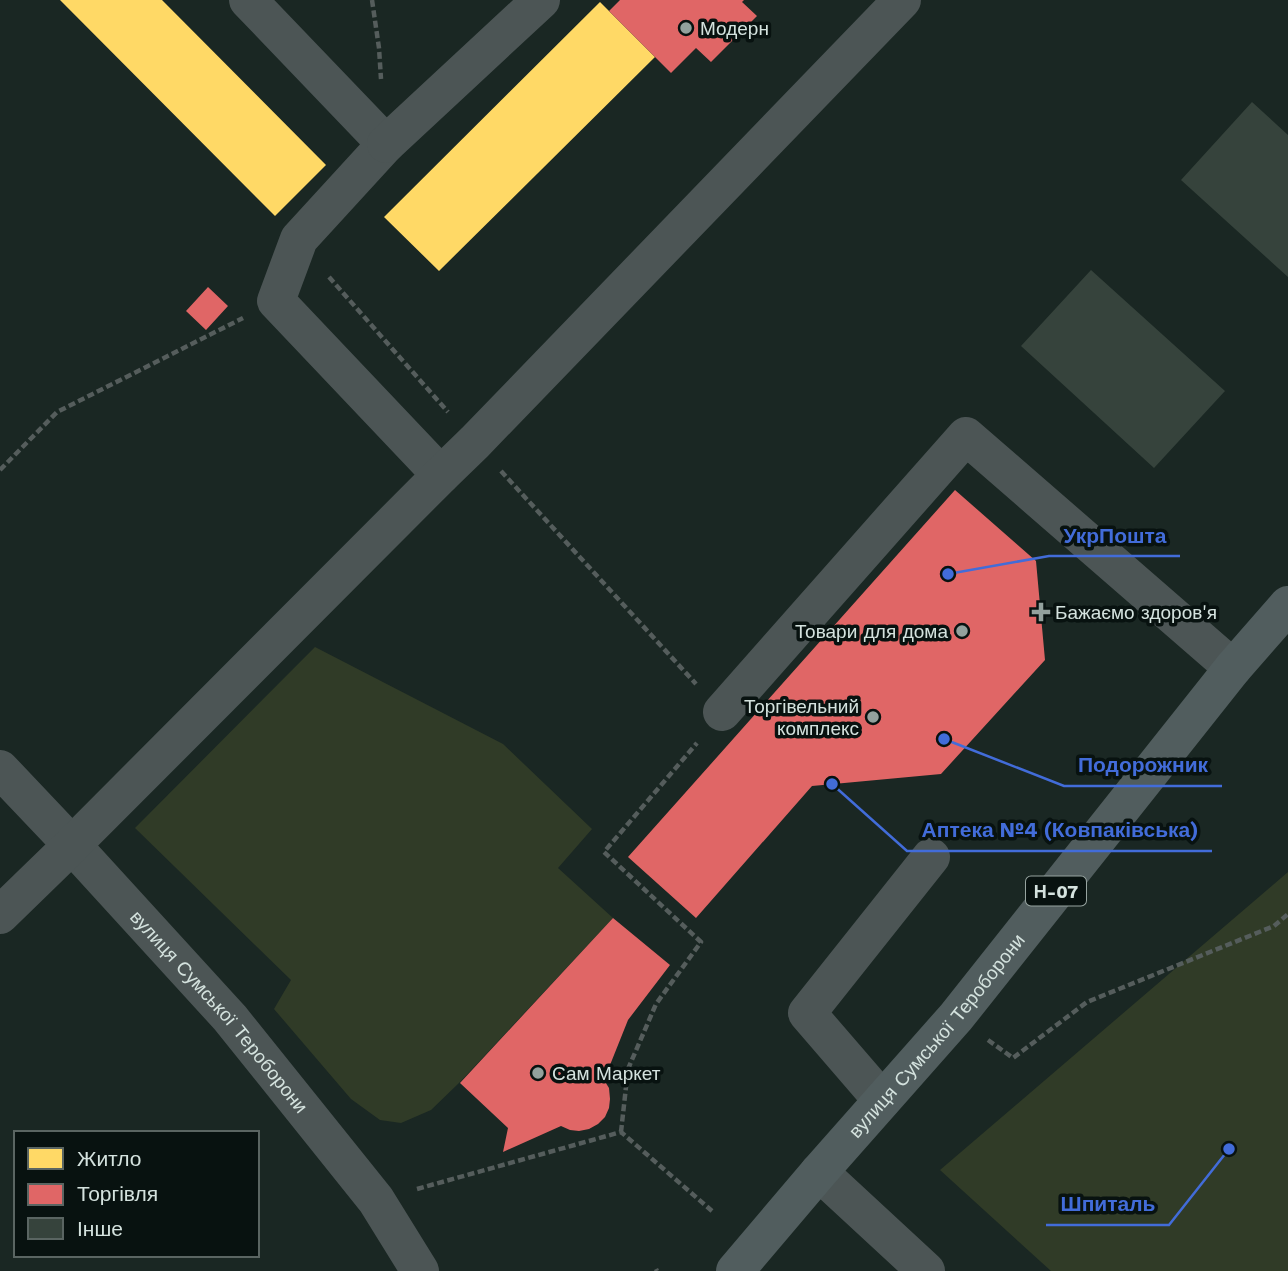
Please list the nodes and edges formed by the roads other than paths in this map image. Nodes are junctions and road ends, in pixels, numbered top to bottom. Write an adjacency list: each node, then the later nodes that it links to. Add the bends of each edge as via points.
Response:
1 (248, 0): 4 (street)
2 (541, 0): 4 (street)
3 (902, 0): 5 (street)
4 (386, 144): 5 (street, via 299,239 276,302)
5 (441, 475): 10 (street)
6 (1288, 605): 7 (main road, вулиця Сумської Тероборони / Н-07)
7 (1233, 668): 8 (street, via 966,436); 13 (main road, вулиця Сумської Тероборони / Н-07, via 956,1017)
8 (722, 712)
9 (0, 769): 10 (street, вулиця Сумської Тероборони)
10 (72, 845): 12 (street); 15 (street, вулиця Сумської Тероборони, via 230,1018 376,1200)
11 (931, 857): 13 (street, via 807,1013)
12 (0, 915)
13 (882, 1100): 14 (main road, вулиця Сумської Тероборони / Н-07)
14 (818, 1172): 16 (main road, вулиця Сумської Тероборони / Н-07); 17 (street)
15 (419, 1271)
16 (734, 1271)
17 (926, 1271)

